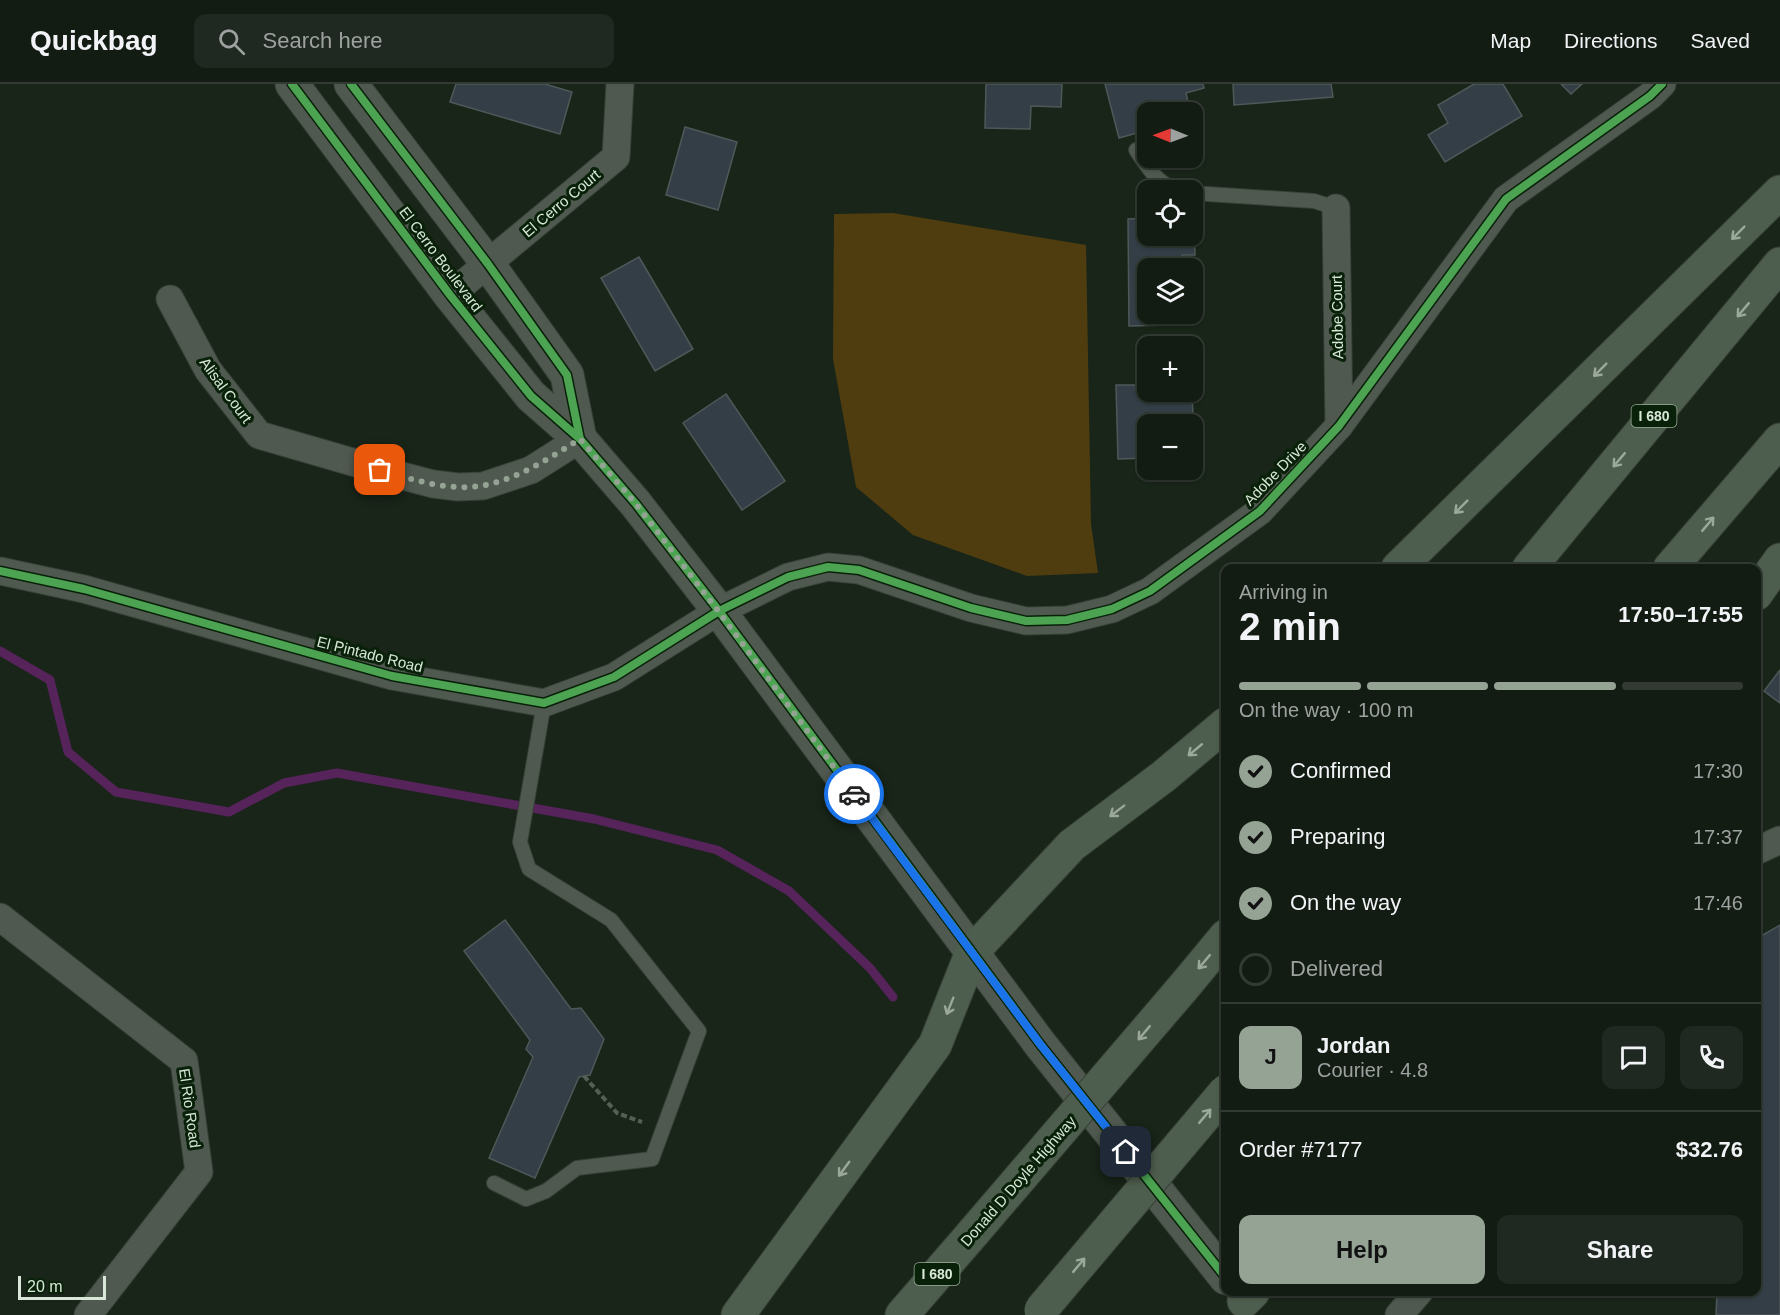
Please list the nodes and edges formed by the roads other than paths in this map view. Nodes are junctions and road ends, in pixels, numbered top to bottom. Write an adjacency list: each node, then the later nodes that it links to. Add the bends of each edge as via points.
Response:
1 (291, 84): 12 (street, El Cerro Boulevard)
2 (351, 84): 10 (street, El Cerro Boulevard)
3 (620, 84): 10 (street, El Cerro Court, via 616,157)
4 (1662, 84): 14 (street, Adobe Drive, via 1506,199)
5 (1136, 150): 6 (lane)
6 (1158, 180)
7 (1780, 192): 18 (highway, one-way to 18)
8 (1203, 195): 9 (lane, via 1314,201)
9 (1336, 208): 14 (street, Adobe Court)
10 (488, 264): 12 (street, El Cerro Court); 15 (street, El Cerro Boulevard, via 567,375)
11 (1780, 264): 19 (highway, I 680, one-way to 19)
12 (450, 295): 15 (street, El Cerro Boulevard, via 531,396)
13 (170, 299): 15 (street, Alisal Court, via 208,370 259,435 401,476 458,488 483,486 531,470)
14 (1339, 426): 23 (street, Adobe Drive, via 1260,511 1150,591 1112,609 1067,620 1026,621 972,608 859,570 828,567 788,577)
15 (580, 439): 23 (street, El Cerro Boulevard)
16 (1780, 440): 20 (highway, one-way to 16)
17 (1780, 560): 22 (highway)
18 (1402, 564)
19 (1532, 564)
20 (1673, 564)
21 (0, 571): 24 (street, El Pintado Road, via 84,589 392,676)
22 (1761, 587)
23 (719, 612): 24 (street, via 614,677); 30 (street, El Cerro Boulevard)
24 (544, 704): 32 (lane, via 520,842 529,869 611,920 699,1031 652,1159 577,1168 546,1191 526,1198)
25 (1221, 728): 30 (highway, one-way to 30, via 1072,846)
26 (1780, 840): 27 (street)
27 (1761, 849)
28 (0, 917): 36 (street, El Rio Road, via 184,1061 199,1172)
29 (1221, 942): 38 (highway, Donald D Doyle Highway / I 680, one-way to 38, bridge)
30 (972, 952): 33 (street, El Cerro Boulevard, via 1040,1044); 37 (highway, one-way to 37, via 935,1045)
31 (1221, 1097): 35 (highway, one-way to 31, bridge)
32 (494, 1184)
33 (1221, 1270)
34 (1416, 1296): 39 (street)
35 (1039, 1312)
36 (88, 1315)
37 (738, 1315)
38 (902, 1315)
39 (1399, 1315)

